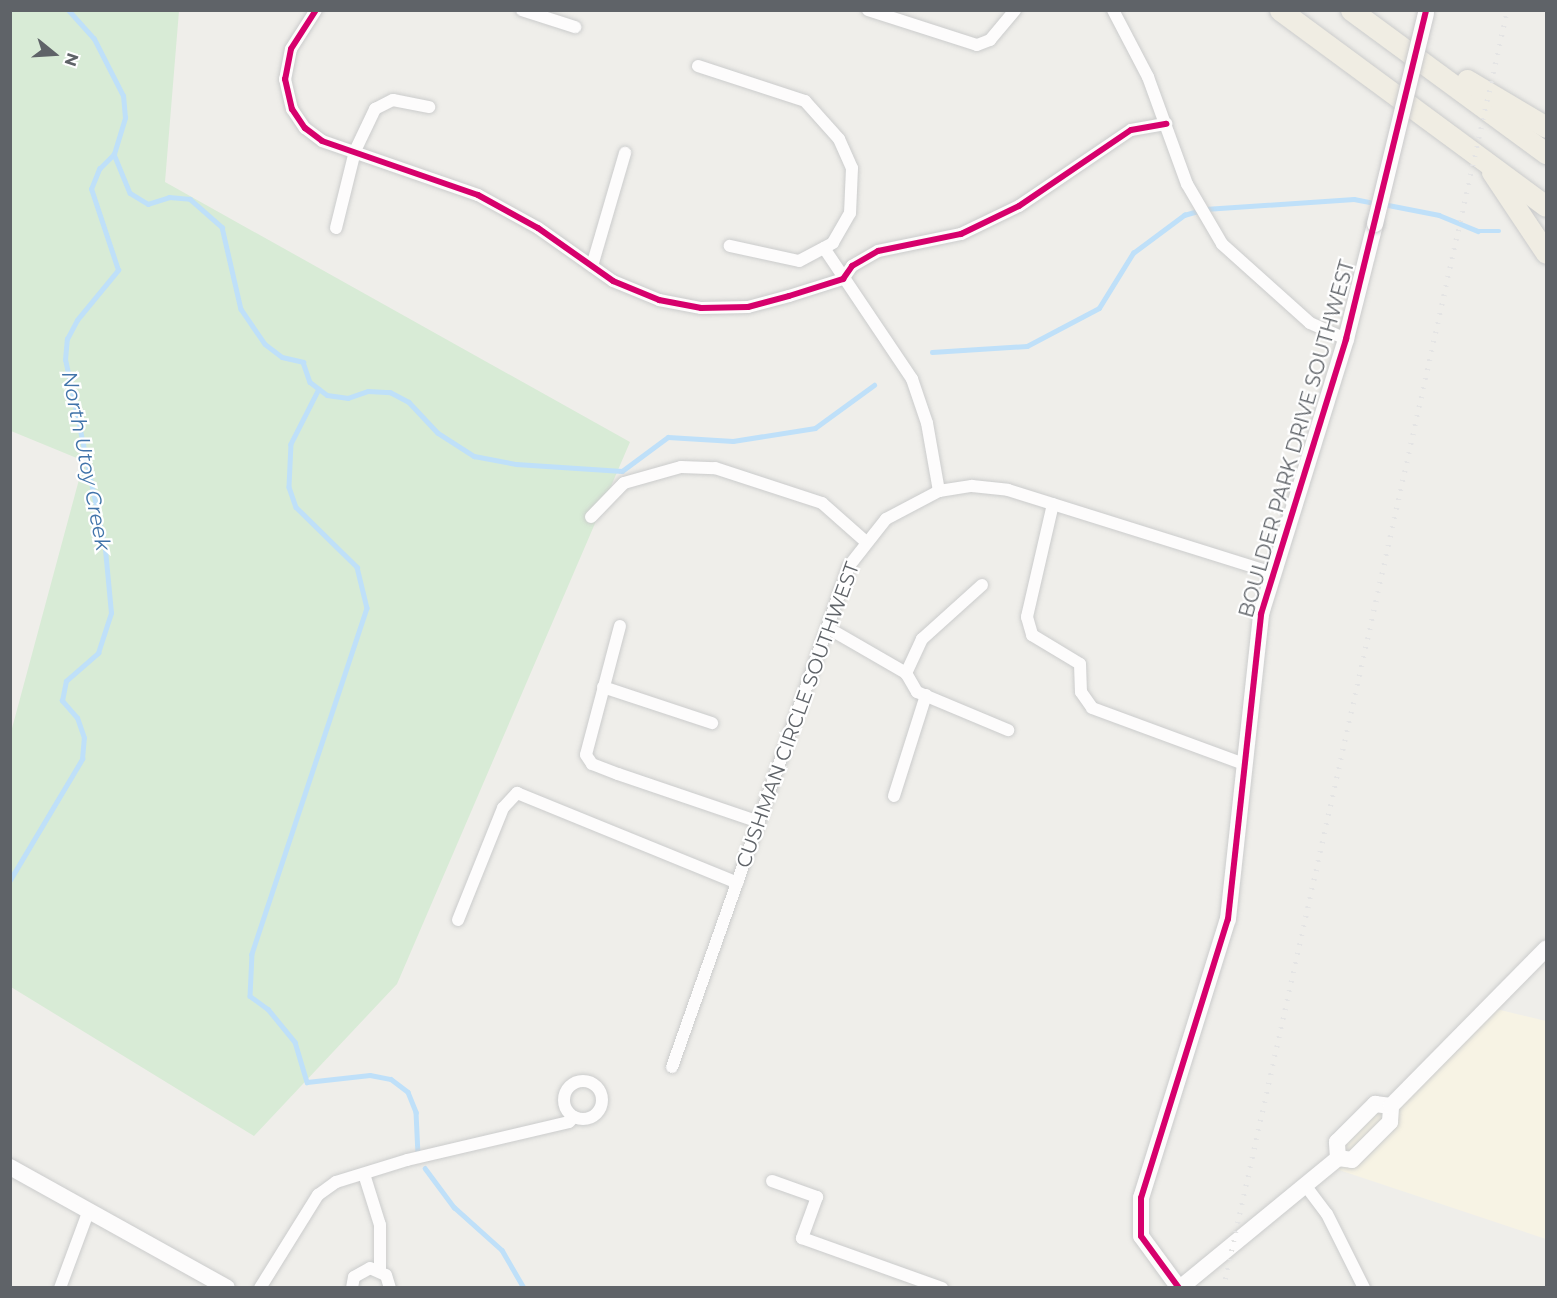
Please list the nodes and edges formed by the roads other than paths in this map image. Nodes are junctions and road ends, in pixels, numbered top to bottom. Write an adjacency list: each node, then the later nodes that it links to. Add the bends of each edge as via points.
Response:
1 (316, 10): 15 (street, via 291,49 285,79 292,109 305,128 322,141)
2 (522, 10): 9 (street)
3 (868, 10): 4 (street, via 976,45 990,40)
4 (1014, 10)
5 (1113, 10): 13 (street, via 1135,48)
6 (1280, 10): 18 (highway)
7 (1351, 10): 10 (highway)
8 (1426, 12): 26 (street, BOULDER PARK DRIVE SOUTHWEST, bridge)
9 (575, 27)
10 (1374, 27): 14 (highway); 17 (highway)
11 (698, 66): 22 (street, via 805,101 839,139 855,183 850,213 833,243)
12 (429, 107): 15 (street, via 406,101 383,103 364,125)
13 (1166, 124): 25 (street, via 1131,130 1019,206 961,234 878,251 852,266); 26 (street, via 1187,184 1222,244 1310,323)
14 (1546, 127)
15 (355, 151): 20 (street); 24 (street, via 478,195)
16 (625, 153): 24 (street)
17 (1546, 153)
18 (1486, 161): 19 (highway); 23 (highway)
19 (1546, 206)
20 (336, 228)
21 (730, 246): 22 (street, via 799,261)
22 (824, 248): 25 (street)
23 (1546, 253)
24 (592, 266): 25 (street, via 659,300 701,308 748,307)
25 (843, 279): 27 (street, via 912,379 927,423)
26 (1346, 339): 31 (street, BOULDER PARK DRIVE SOUTHWEST)
27 (939, 491): 28 (street, CUSHMAN CIRCLE SOUTHWEST, via 972,486 1008,490); 30 (street, CUSHMAN CIRCLE SOUTHWEST, via 910,502)
28 (1053, 504): 31 (street, CUSHMAN CIRCLE SOUTHWEST); 40 (street, via 1026,617 1032,636 1080,664 1081,692 1092,708)
29 (591, 517): 30 (street, via 624,483 681,467 715,468 822,503)
30 (865, 541): 34 (street, CUSHMAN CIRCLE SOUTHWEST, via 849,566)
31 (1273, 573): 40 (street, BOULDER PARK DRIVE SOUTHWEST, via 1253,656)
32 (982, 585): 35 (street, via 922,639)
33 (620, 626): 36 (street)
34 (828, 628): 35 (street); 42 (street, CUSHMAN CIRCLE SOUTHWEST)
35 (906, 673): 37 (street, via 918,692)
36 (603, 687): 38 (street); 42 (street, via 586,755 592,764)
37 (926, 695): 39 (street); 41 (street)
38 (712, 723)
39 (1008, 730)
40 (1244, 764): 62 (street, BOULDER PARK DRIVE SOUTHWEST, via 1228,919 1141,1198 1142,1236)
41 (894, 796)
42 (759, 822): 43 (street, CUSHMAN CIRCLE SOUTHWEST)
43 (737, 883): 44 (street, via 517,793 503,808); 46 (street, CUSHMAN CIRCLE SOUTHWEST)
44 (458, 920)
45 (1546, 949): 47 (street)
46 (672, 1067)
47 (1391, 1106): 49 (street, via 1390,1122 1352,1160); 49 (street, via 1376,1104 1361,1118 1337,1142)
48 (574, 1117): 51 (street, via 569,1122)
49 (1338, 1158): 53 (street)
50 (10, 1167): 54 (street)
51 (364, 1174): 55 (street, via 380,1225); 58 (street, via 336,1182 318,1195)
52 (772, 1181): 61 (street, via 817,1197 802,1238)
53 (1305, 1185): 62 (street); 63 (street, via 1327,1214)
54 (89, 1210): 56 (street); 57 (street)
55 (380, 1271): 59 (street, via 361,1270); 60 (street)
56 (60, 1287)
57 (227, 1287)
58 (260, 1287)
59 (352, 1287)
60 (390, 1287)
61 (942, 1287)
62 (1179, 1287)
63 (1364, 1287)

